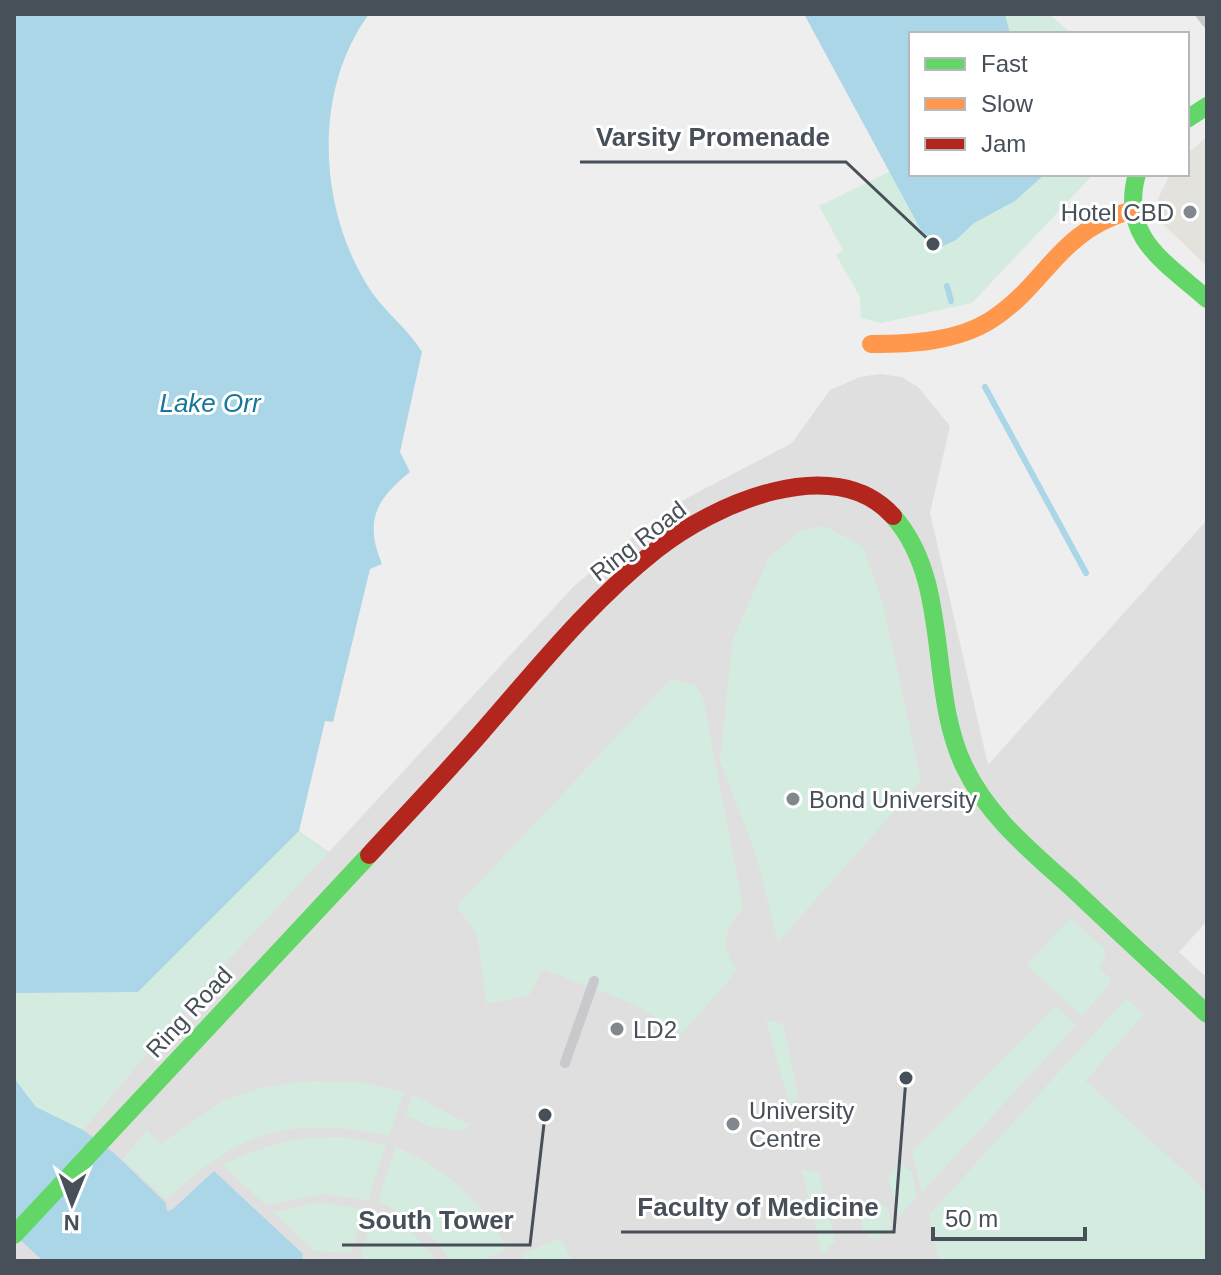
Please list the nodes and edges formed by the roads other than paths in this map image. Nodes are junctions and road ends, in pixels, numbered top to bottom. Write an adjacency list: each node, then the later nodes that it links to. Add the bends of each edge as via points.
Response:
1 (1200, 14): 2 (lane)
2 (1207, 23)
3 (1207, 106): 4 (street)
4 (1189, 118)
5 (1137, 176): 6 (street)
6 (1129, 211): 7 (street, via 1141,238); 8 (street, via 1085,226 990,321 931,339)
7 (1207, 299)
8 (871, 344)
9 (594, 981): 11 (lane)
10 (1207, 1014): 12 (street, Ring Road, via 1007,828 974,786 953,733 921,570 891,511 861,493 828,483 789,485 693,524 616,584)
11 (565, 1063)
12 (14, 1235)

